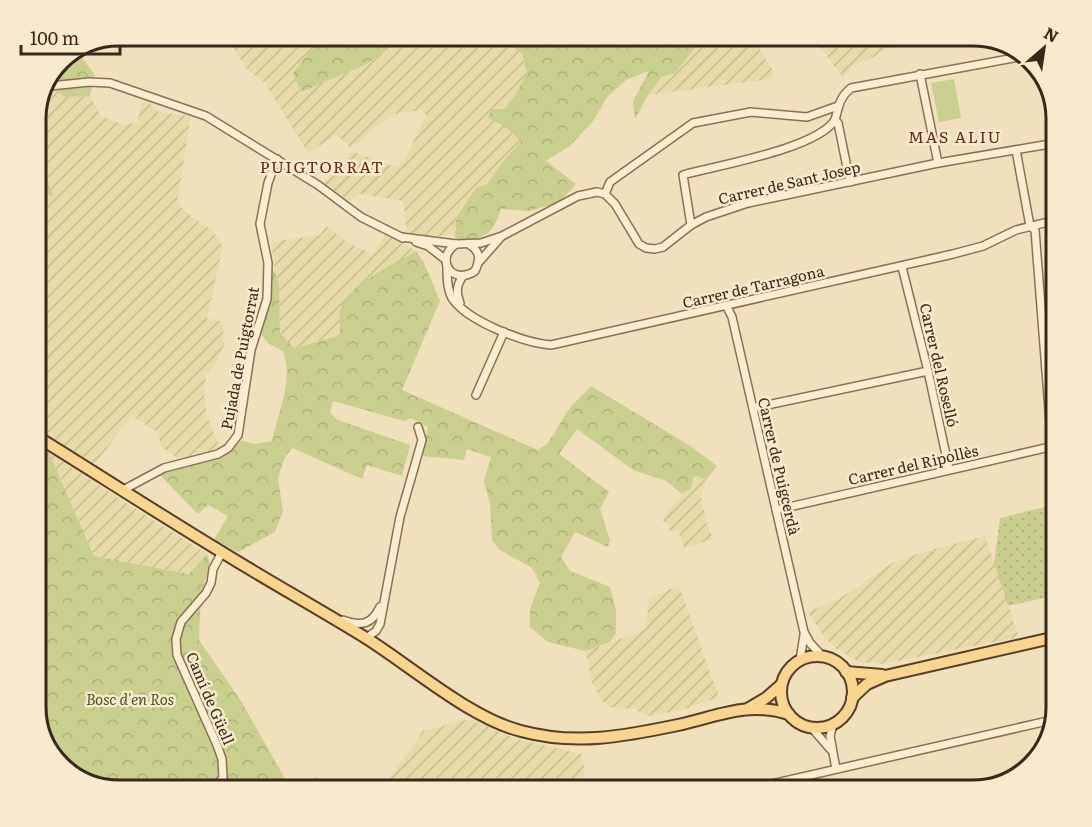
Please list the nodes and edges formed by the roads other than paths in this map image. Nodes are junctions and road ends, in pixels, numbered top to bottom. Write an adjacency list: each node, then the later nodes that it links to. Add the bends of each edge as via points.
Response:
1 (1012, 58): 2 (street)
2 (920, 74): 4 (street, via 851,88); 9 (street)
3 (55, 85): 8 (street, via 110,83 135,91 206,117)
4 (838, 106): 5 (street); 11 (street, via 807,117 751,112 693,123 610,182)
5 (836, 120): 10 (street); 13 (street, via 830,128 801,143 683,175)
6 (1046, 145): 7 (street, Carrer de Sant Josep)
7 (1016, 150): 9 (street, Carrer de Sant Josep); 14 (street)
8 (277, 159): 16 (street, via 361,216); 34 (street, Pujada de Puigtorrat, via 260,224 268,263 267,299 251,350 238,435 218,454 165,468)
9 (938, 163): 10 (street, Carrer de Sant Josep)
10 (850, 182): 13 (street, Carrer de Sant Josep, via 722,210)
11 (605, 194): 13 (street, Carrer de Sant Josep, via 634,238 646,248 663,247); 15 (street, via 588,192 578,196)
12 (1046, 222): 14 (street, Carrer de Tarragona)
13 (691, 225)
14 (1030, 226): 21 (street, Carrer de Tarragona, via 982,246); 26 (street, via 1035,230)
15 (502, 236): 18 (street); 19 (street)
16 (401, 237): 17 (street); 20 (street, via 428,246)
17 (456, 244): 18 (street); 20 (street, via 448,252)
18 (470, 244): 19 (street)
19 (479, 262): 22 (street, via 475,271)
20 (446, 263): 22 (street, via 456,275); 23 (street, Carrer de Tarragona, via 452,298)
21 (902, 267): 24 (street, Carrer de Tarragona); 27 (street, Carrer del Roselló)
22 (463, 276): 23 (street, via 457,293)
23 (461, 306): 25 (street, Carrer de Tarragona, via 475,318)
24 (728, 307): 25 (street, Carrer de Tarragona, via 551,345 526,342); 29 (street, Carrer de Puigcerdà)
25 (504, 332): 28 (street)
26 (1046, 355)
27 (928, 371): 29 (street); 33 (street, Carrer del Roselló)
28 (476, 395)
29 (753, 408): 35 (street, Carrer de Puigcerdà)
30 (418, 427): 37 (street, via 422,440 400,517)
31 (47, 443): 34 (main road)
32 (1046, 448): 33 (street, Carrer del Ripollès)
33 (950, 469): 35 (street, Carrer del Ripollès)
34 (123, 490): 36 (main road)
35 (776, 510): 41 (street, Carrer de Puigcerdà)
36 (225, 554): 38 (main road); 58 (street, Camí de Güell, via 213,569 206,593 181,622 176,639 177,655 222,759)
37 (383, 602): 39 (street); 40 (street)
38 (322, 615): 39 (street, via 356,623); 42 (main road); 46 (main road)
39 (372, 620): 42 (street)
40 (377, 630): 42 (street); 46 (street, via 378,639)
41 (804, 632): 44 (street, Carrer de Puigcerdà); 45 (street, Carrer de Puigcerdà)
42 (366, 639): 46 (main road)
43 (1046, 639): 48 (main road)
44 (823, 657): 45 (main road); 47 (main road)
45 (800, 660): 49 (main road, via 788,670)
46 (397, 661): 51 (main road, via 474,710 519,731 556,738 587,740 679,725)
47 (846, 672): 48 (main road); 50 (main road)
48 (885, 676): 50 (main road, via 867,684)
49 (782, 685): 51 (main road); 52 (main road)
50 (852, 698): 54 (main road, via 847,711)
51 (749, 708): 52 (main road, via 770,708)
52 (789, 714): 55 (main road)
53 (1044, 722): 57 (street)
54 (833, 723): 55 (main road); 56 (street)
55 (811, 727): 56 (street)
56 (831, 750): 57 (street)
57 (836, 769): 59 (street)
58 (221, 780)
59 (788, 780)

